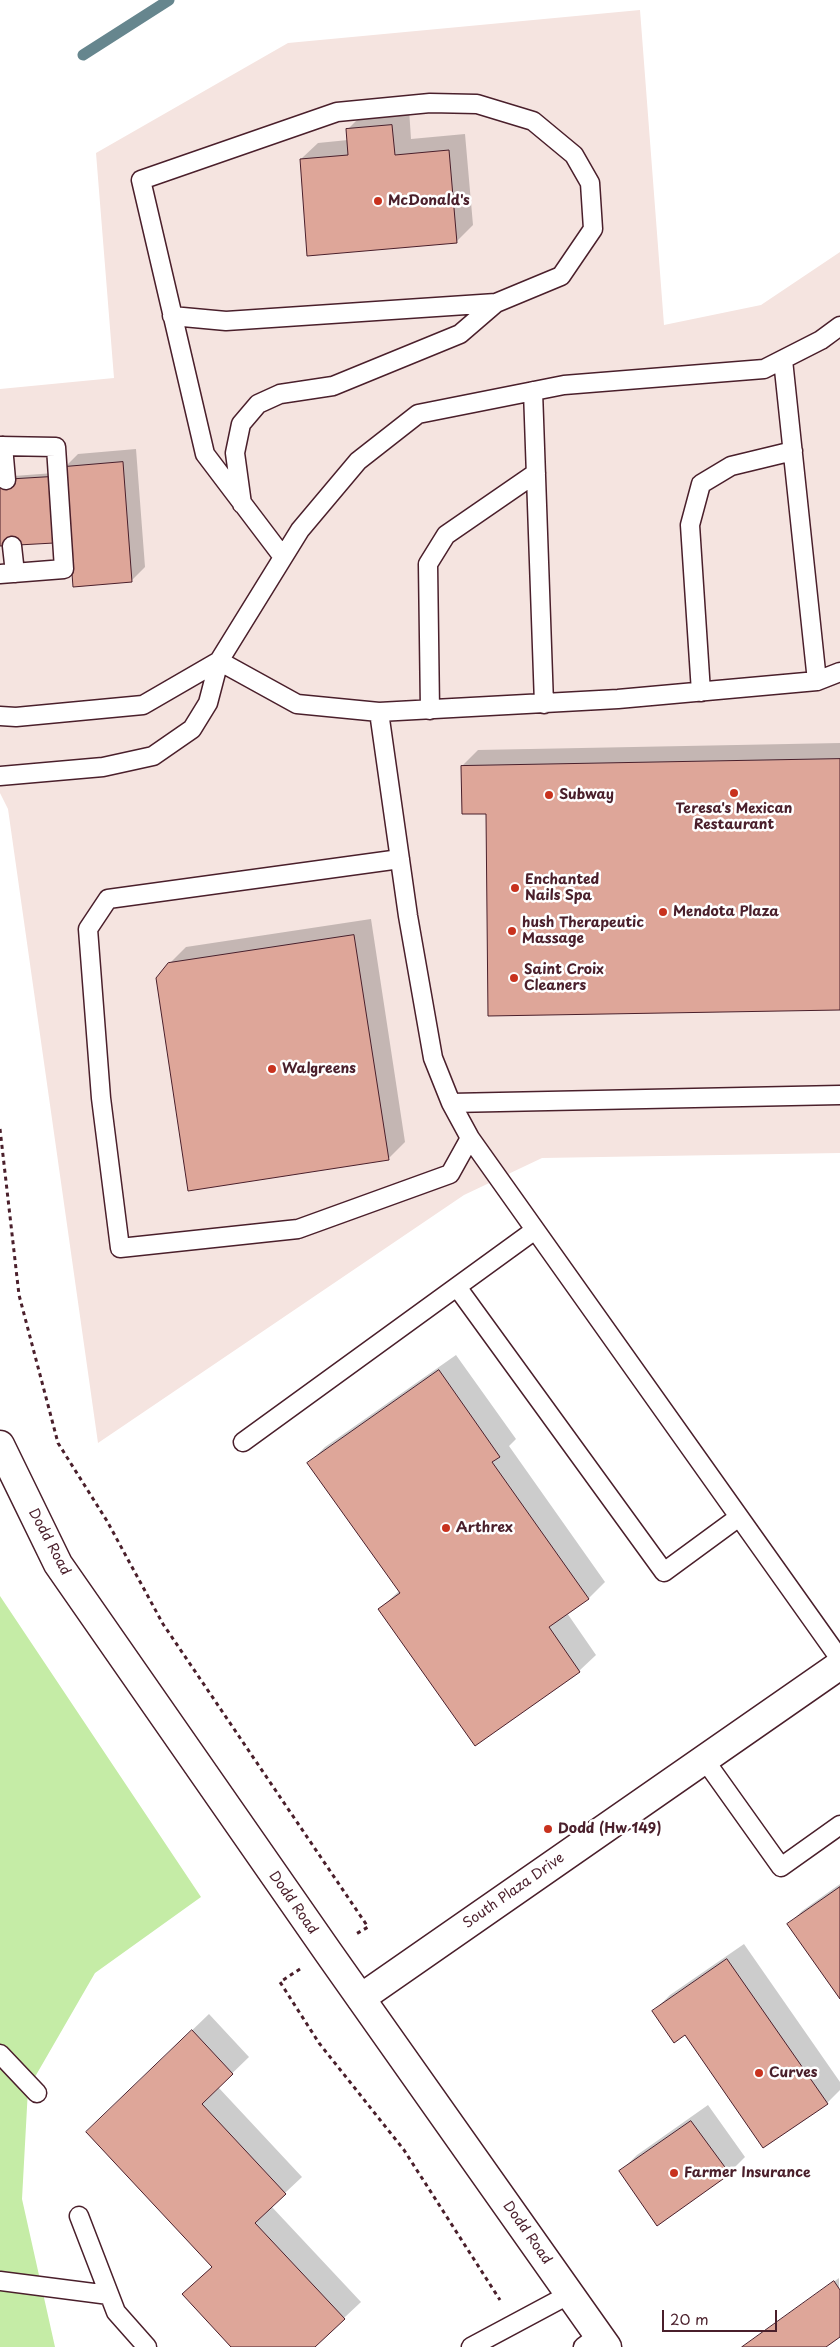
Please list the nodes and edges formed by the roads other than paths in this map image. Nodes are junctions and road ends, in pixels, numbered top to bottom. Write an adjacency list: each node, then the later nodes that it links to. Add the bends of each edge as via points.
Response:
1 (496, 303): 2 (lane, via 226,321); 2 (lane, via 561,276 593,229 590,183 574,155 533,121 477,104 430,103 338,112 141,180); 10 (lane, via 460,334 333,386 280,394 258,404 241,424 236,453)
2 (172, 316): 10 (lane, via 205,454)
3 (840, 326): 4 (lane)
4 (783, 360): 5 (lane, via 764,369 564,385); 7 (lane)
5 (533, 391): 8 (lane); 12 (lane, via 418,414 358,462 300,530)
6 (2, 446): 9 (lane); 13 (lane, via 56,446 64,569)
7 (793, 451): 16 (lane); 17 (lane, via 731,466 701,484 690,525)
8 (536, 473): 18 (lane); 19 (lane, via 446,535 428,564)
9 (6, 480)
10 (242, 504): 12 (lane)
11 (12, 546): 13 (lane)
12 (283, 557): 14 (lane)
13 (7, 573)
14 (219, 661): 20 (lane, via 297,704); 21 (lane, via 143,705); 22 (lane, via 208,704 192,729 153,756 103,767)
15 (840, 672): 16 (lane)
16 (817, 681): 17 (lane)
17 (701, 692): 18 (lane)
18 (544, 704): 19 (lane)
19 (430, 710): 20 (lane)
20 (379, 712): 23 (lane)
21 (0, 716)
22 (0, 776)
23 (400, 859): 25 (lane, via 433,1058); 26 (lane, via 108,899 88,929 101,1098 120,1248 298,1229 450,1174)
24 (840, 1095): 25 (lane)
25 (450, 1103): 26 (lane)
26 (470, 1138): 27 (lane)
27 (535, 1230): 28 (lane); 31 (lane)
28 (457, 1287): 29 (lane); 31 (lane, via 664,1572)
29 (243, 1442)
30 (0, 1445): 35 (main road, Dodd Road, via 58,1564)
31 (740, 1517): 32 (lane)
32 (839, 1665): 33 (main road, South Plaza Drive)
33 (704, 1759): 34 (lane, via 781,1867); 35 (main road, South Plaza Drive)
34 (840, 1826)
35 (360, 1998): 41 (main road, Dodd Road)
36 (0, 2054): 37 (lane)
37 (37, 2093)
38 (78, 2216): 40 (lane)
39 (0, 2281): 40 (lane)
40 (109, 2294): 43 (lane, via 116,2312)
41 (570, 2294): 42 (main road, Dodd Road); 44 (lane)
42 (596, 2343)
43 (147, 2347)
44 (471, 2347)

